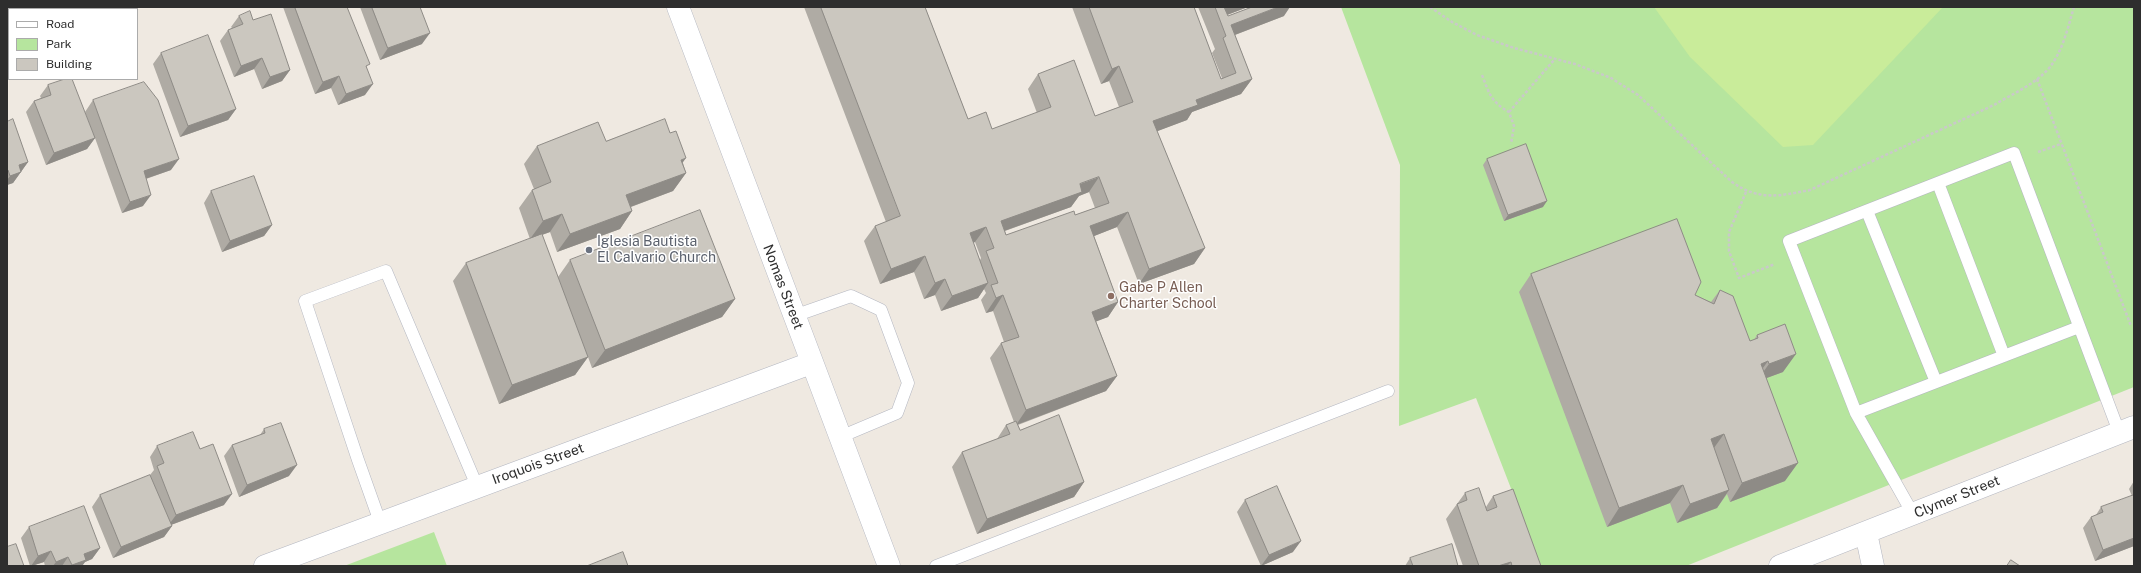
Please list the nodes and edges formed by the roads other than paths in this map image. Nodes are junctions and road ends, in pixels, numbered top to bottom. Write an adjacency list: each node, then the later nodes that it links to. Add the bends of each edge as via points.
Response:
1 (678, 7): 4 (street, Nomas Street)
2 (1938, 183): 3 (lane); 5 (lane, via 2014,153); 6 (lane)
3 (1867, 211): 8 (lane); 10 (lane, via 1789,241)
4 (794, 316): 7 (street, Nomas Street); 12 (lane, via 851,296 882,310 908,383 898,413)
5 (2079, 327): 6 (lane); 11 (lane)
6 (2004, 356): 8 (lane)
7 (811, 363): 12 (street, Nomas Street); 13 (street, Iroquois Street)
8 (1936, 382): 10 (lane)
9 (1388, 391): 19 (lane)
10 (1856, 413): 14 (lane)
11 (2127, 429): 14 (street, Clymer Street)
12 (840, 437): 18 (street, Nomas Street)
13 (477, 486): 15 (street, Iroquois Street); 15 (lane, via 386,271 305,301)
14 (1913, 514): 16 (street, Clymer Street)
15 (380, 522): 17 (street, Iroquois Street)
16 (1866, 533): 20 (street, Clymer Street); 21 (street)
17 (265, 566)
18 (889, 566)
19 (936, 566)
20 (1780, 566)
21 (1873, 566)

